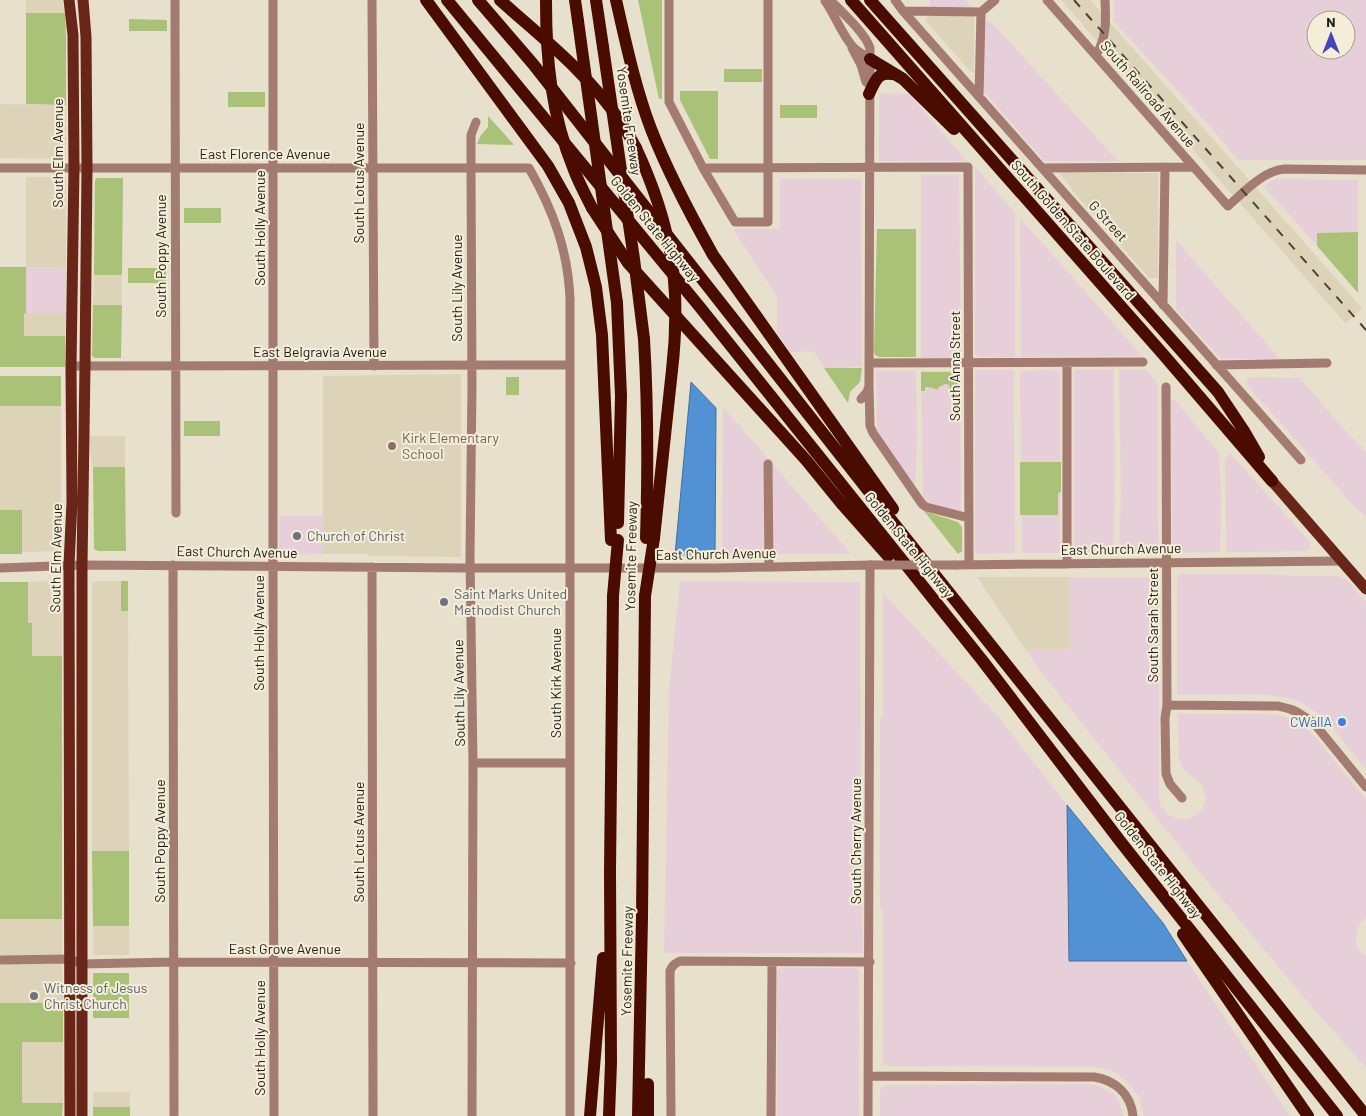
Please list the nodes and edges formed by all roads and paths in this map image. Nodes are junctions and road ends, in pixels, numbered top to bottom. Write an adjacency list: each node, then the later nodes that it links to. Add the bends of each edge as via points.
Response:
1 (70, 0): 38 (main road, South Elm Avenue)
2 (83, 0): 39 (main road, South Elm Avenue)
3 (175, 0): 40 (street, South Poppy Avenue)
4 (273, 0): 41 (street, South Holly Avenue)
5 (372, 0): 42 (street, South Lotus Avenue)
6 (426, 0): 74 (highway, via 548,166 569,203 586,247 596,287 602,335)
7 (447, 0): 91 (highway, Golden State Highway, via 699,306)
8 (478, 0): 90 (highway, Golden State Highway, via 533,64)
9 (500, 0): 73 (highway, bridge, via 567,59 620,122 636,148 659,206 673,268 676,324)
10 (546, 0): 91 (highway, bridge, via 547,55 554,108 565,146 592,208 628,263)
11 (575, 0): 74 (highway, Yosemite Freeway, bridge, via 616,303 622,396)
12 (596, 0): 73 (highway, Yosemite Freeway, bridge, via 644,339)
13 (616, 0): 90 (highway, via 650,127 676,188 713,255 901,520 969,608)
14 (669, 0): 45 (street, via 669,102)
15 (768, 0): 46 (street)
16 (824, 0): 27 (street)
17 (830, 0): 30 (street, via 865,38 870,48)
18 (851, 0): 50 (highway, South Golden State Boulevard)
19 (870, 0): 28 (highway, South Golden State Boulevard)
20 (879, 0): 28 (highway)
21 (895, 0): 25 (street, G Street)
22 (995, 0): 26 (street)
23 (1047, 0): 29 (street, South Railroad Avenue)
24 (1105, 0): 29 (street, via 1106,29)
25 (903, 11): 26 (street); 33 (street, G Street)
26 (981, 12): 33 (street)
27 (848, 41): 30 (street); 32 (street, via 861,65)
28 (910, 44): 70 (highway, South Golden State Boulevard, via 1218,392)
29 (1096, 55): 35 (street, South Railroad Avenue)
30 (870, 59): 31 (highway); 32 (street)
31 (897, 74): 32 (highway, via 881,74); 50 (highway)
32 (869, 94): 47 (street)
33 (979, 97): 48 (street, G Street)
34 (476, 122): 43 (street, South Lily Avenue, via 471,134)
35 (1194, 166): 36 (street); 49 (street, South Railroad Avenue, via 1228,206 1274,170)
36 (1165, 167): 48 (street); 51 (street)
37 (0, 168): 38 (street, East Florence Avenue)
38 (74, 168): 39 (street, East Florence Avenue); 59 (main road, South Elm Avenue)
39 (87, 168): 40 (street, East Florence Avenue); 60 (main road, South Elm Avenue)
40 (174, 168): 41 (street, East Florence Avenue); 61 (street, South Poppy Avenue)
41 (273, 168): 42 (street, East Florence Avenue); 62 (street, South Holly Avenue)
42 (372, 168): 43 (street, East Florence Avenue); 63 (street, South Lotus Avenue)
43 (470, 168): 44 (street, East Florence Avenue); 64 (street, South Lily Avenue)
44 (529, 168): 57 (street, South Kirk Avenue, via 554,220 566,261 570,299)
45 (702, 168): 46 (street); 46 (street, via 734,222 768,222)
46 (768, 168): 47 (street)
47 (869, 168): 53 (street); 54 (street, South Anna Street, via 968,167)
48 (1042, 168): 51 (street, G Street)
49 (1366, 170)
50 (1051, 227): 70 (highway, South Golden State Boulevard)
51 (1164, 305): 58 (street, G Street)
52 (1143, 362): 55 (street)
53 (869, 363): 54 (street); 65 (street)
54 (969, 363): 55 (street); 72 (street, South Anna Street)
55 (1067, 363): 77 (street)
56 (1327, 363): 58 (street)
57 (570, 365): 64 (street, East Belgravia Avenue); 88 (street, South Kirk Avenue)
58 (1216, 365): 68 (street, G Street)
59 (71, 366): 60 (street, East Belgravia Avenue); 78 (main road, South Elm Avenue)
60 (85, 366): 61 (street, East Belgravia Avenue); 79 (main road, South Elm Avenue)
61 (176, 366): 62 (street, East Belgravia Avenue); 71 (street, South Poppy Avenue)
62 (273, 366): 63 (street, East Belgravia Avenue); 83 (street, South Holly Avenue)
63 (374, 366): 64 (street, East Belgravia Avenue)
64 (472, 366): 87 (street, South Lily Avenue)
65 (869, 386): 67 (street); 72 (street, via 873,433 922,504)
66 (1166, 387): 76 (street, South Sarah Street)
67 (862, 399)
68 (1301, 460)
69 (768, 464): 85 (street)
70 (1272, 481): 75 (main road, South Golden State Boulevard)
71 (176, 513)
72 (969, 518): 82 (street, South Anna Street)
73 (650, 538): 99 (highway, Yosemite Freeway, bridge, via 645,596)
74 (614, 540): 98 (highway, Yosemite Freeway, bridge)
75 (1343, 561): 76 (street, East Church Avenue); 89 (main road, South Golden State Boulevard)
76 (1167, 563): 77 (street, East Church Avenue); 92 (street, South Sarah Street)
77 (1068, 564): 82 (street, East Church Avenue)
78 (69, 565): 79 (street, East Church Avenue); 86 (street, East Church Avenue); 100 (main road, South Elm Avenue)
79 (82, 565): 80 (street, East Church Avenue); 109 (main road, South Elm Avenue)
80 (173, 565): 83 (street, East Church Avenue); 102 (street, South Poppy Avenue)
81 (871, 565): 82 (street, East Church Avenue, bridge); 85 (street, East Church Avenue); 106 (street, South Cherry Avenue)
82 (969, 565)
83 (273, 566): 84 (street, East Church Avenue); 103 (street, South Holly Avenue)
84 (372, 567): 87 (street, East Church Avenue); 104 (street, South Lotus Avenue)
85 (769, 567): 88 (street, East Church Avenue)
86 (0, 568)
87 (470, 568): 88 (street, East Church Avenue); 93 (street, South Lily Avenue)
88 (570, 568): 94 (street, South Kirk Avenue)
89 (1366, 589)
90 (996, 651): 110 (highway, Golden State Highway)
91 (982, 660): 97 (highway, Golden State Highway)
92 (1167, 705): 95 (street, via 1269,705 1290,709 1313,722); 96 (street, South Sarah Street, via 1166,774)
93 (473, 763): 94 (street); 107 (street, South Lily Avenue)
94 (570, 763): 108 (street, South Kirk Avenue)
95 (1366, 787)
96 (1182, 798)
97 (1120, 841): 128 (highway); 129 (highway, Golden State Highway)
98 (610, 871): 120 (highway); 121 (highway, Yosemite Freeway)
99 (642, 918): 122 (highway, Yosemite Freeway); 123 (highway, via 647,998)
100 (70, 959): 101 (street, East Grove Avenue); 109 (street, East Grove Avenue); 113 (main road, South Elm Avenue)
101 (0, 960)
102 (174, 962): 103 (street, East Grove Avenue); 109 (street, East Grove Avenue); 115 (street, South Poppy Avenue)
103 (274, 962): 104 (street, East Grove Avenue); 116 (street, South Holly Avenue)
104 (373, 962): 107 (street, East Grove Avenue); 117 (street, South Lotus Avenue)
105 (772, 962): 106 (street); 124 (street, via 680,961 675,964 670,972); 125 (street)
106 (870, 962): 111 (street, South Cherry Avenue)
107 (473, 963): 108 (street, East Grove Avenue); 118 (street, South Lily Avenue)
108 (571, 963): 119 (street, South Kirk Avenue)
109 (82, 964): 114 (main road, South Elm Avenue)
110 (1302, 1034): 112 (highway); 130 (highway, Golden State Highway)
111 (868, 1076): 126 (street, South Cherry Avenue); 127 (street, via 1094,1077 1120,1088 1130,1102)
112 (1366, 1102)
113 (70, 1116)
114 (82, 1116)
115 (174, 1116)
116 (274, 1116)
117 (373, 1116)
118 (472, 1116)
119 (570, 1116)
120 (590, 1116)
121 (609, 1116)
122 (638, 1116)
123 (648, 1116)
124 (671, 1116)
125 (771, 1116)
126 (868, 1116)
127 (1133, 1116)
128 (1308, 1116)
129 (1338, 1116)
130 (1366, 1116)

